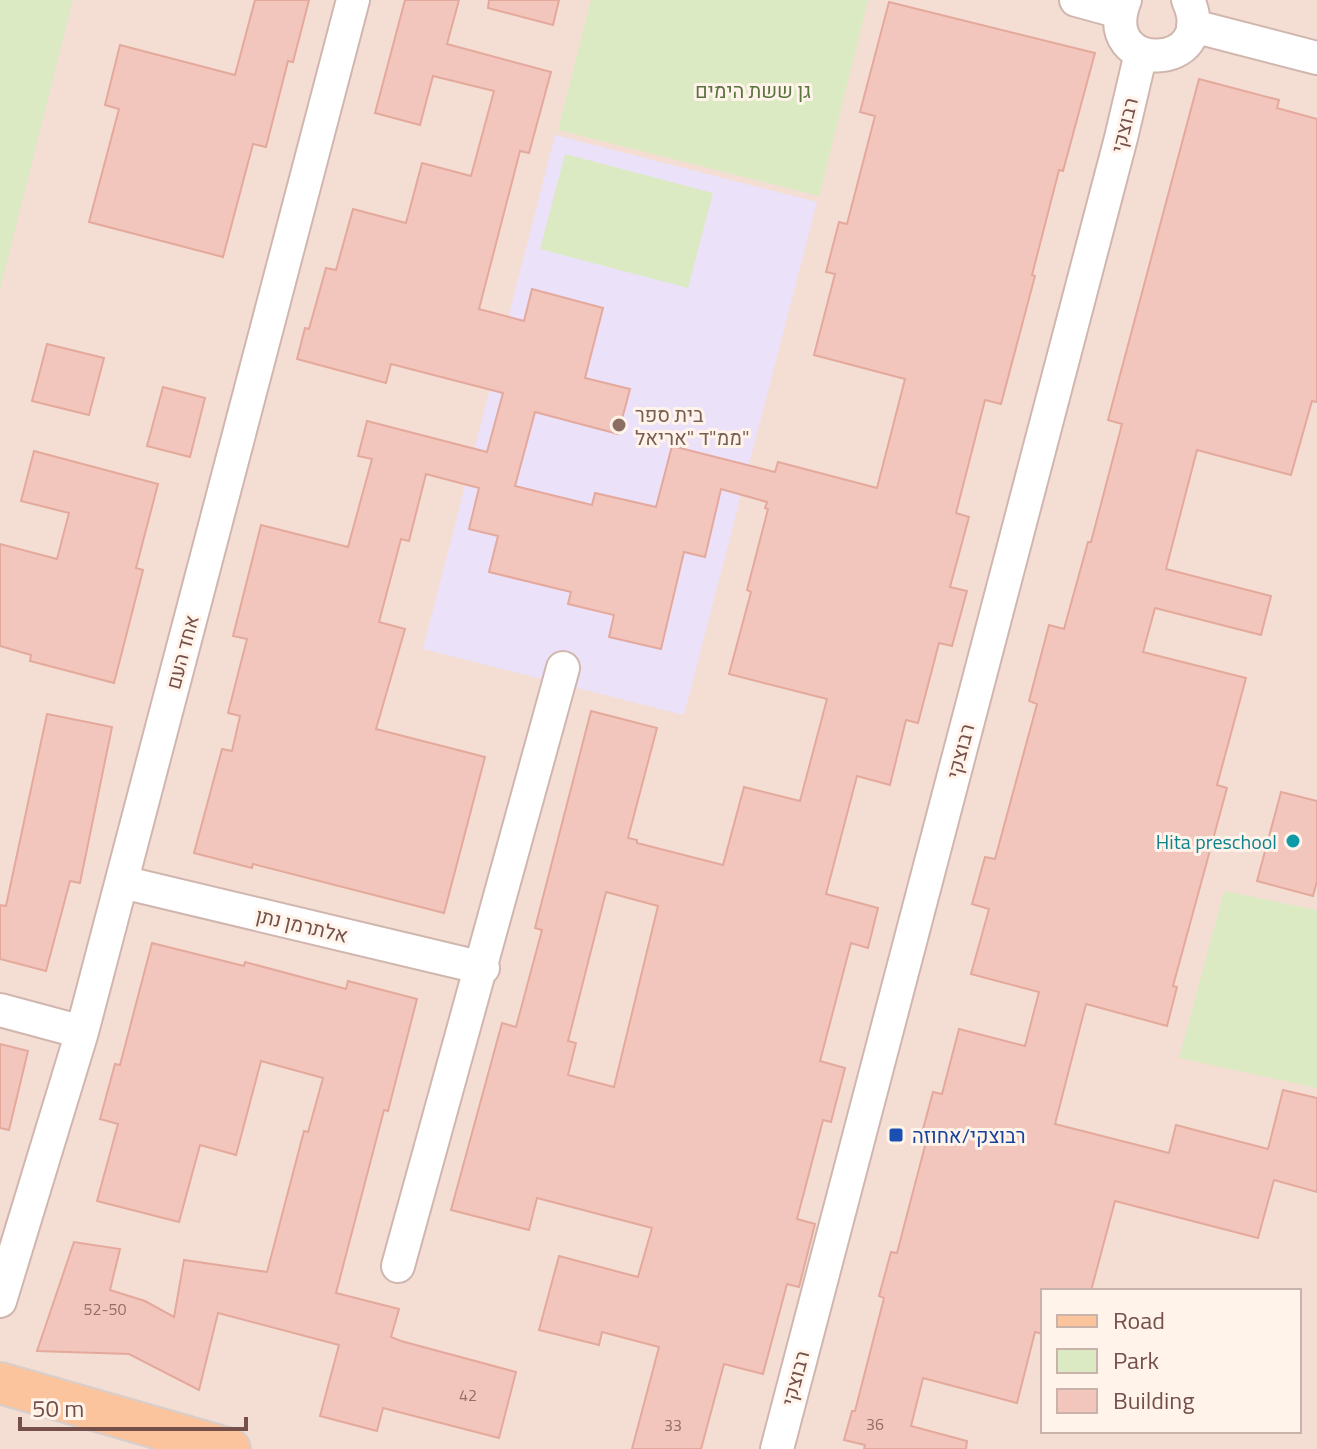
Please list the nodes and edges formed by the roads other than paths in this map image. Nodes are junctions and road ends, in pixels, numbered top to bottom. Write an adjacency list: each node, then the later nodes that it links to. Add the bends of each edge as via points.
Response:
1 (353, 0): 8 (street, אחד העם)
2 (1076, 0): 3 (street)
3 (1122, 6): 5 (street, via 1122,33)
4 (1190, 13): 5 (street, via 1189,38 1181,48 1166,56); 6 (street)
5 (1141, 53): 16 (street, רבוצקי)
6 (1317, 58)
7 (563, 668): 9 (street)
8 (122, 882): 9 (street, אלתרמן נתן); 11 (street, אחד העם)
9 (483, 968): 12 (street)
10 (0, 1010): 11 (street)
11 (82, 1032): 13 (street, אחד העם)
12 (398, 1266)
13 (0, 1301)
14 (0, 1383): 15 (main road)
15 (230, 1449)
16 (777, 1449)

